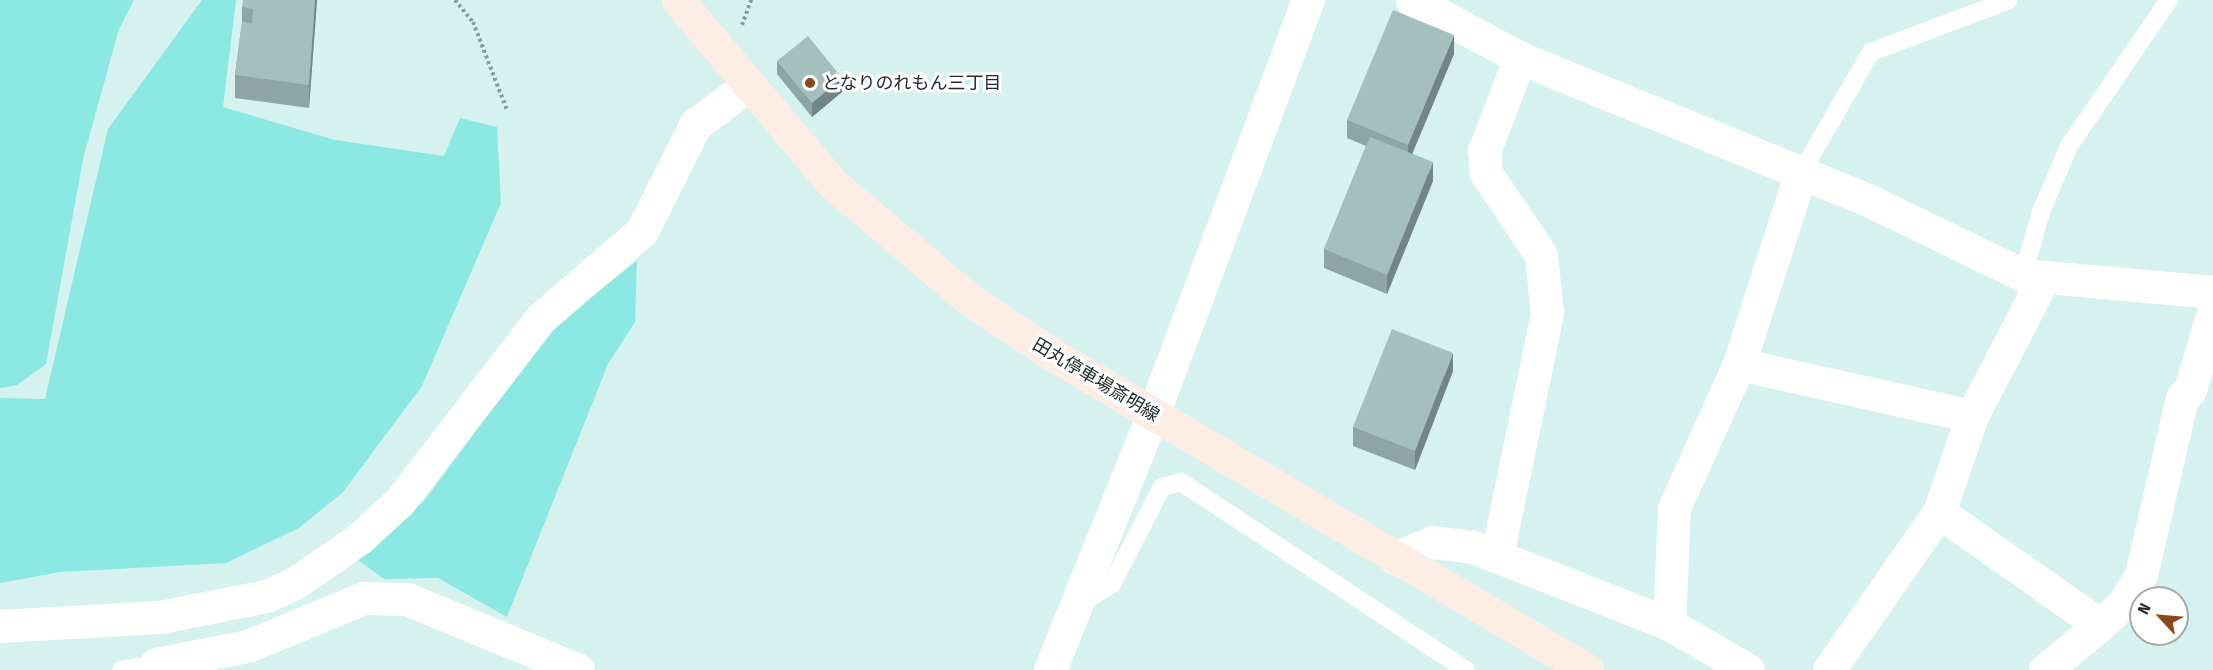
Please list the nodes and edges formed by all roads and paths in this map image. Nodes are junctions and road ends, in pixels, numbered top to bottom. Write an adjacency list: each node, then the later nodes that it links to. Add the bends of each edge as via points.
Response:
1 (455, 0): 9 (path, via 473,22)
2 (678, 0): 8 (main road, 田丸停車場斎明線)
3 (1308, 0): 15 (street)
4 (1412, 0): 7 (street)
5 (2008, 0): 10 (lane, via 1871,52)
6 (2169, 0): 11 (lane, via 2069,146 2041,212)
7 (1520, 58): 10 (street); 18 (street, via 1484,151 1486,173 1541,255 1547,313)
8 (747, 86): 15 (main road, 田丸停車場斎明線, via 832,183 907,252 1045,350); 23 (street, via 695,126 642,231 541,318 400,501 360,538 295,583 266,596 160,617)
9 (507, 110)
10 (1800, 175): 11 (street, via 1872,202); 14 (street)
11 (2033, 277): 12 (street); 16 (street)
12 (2213, 292)
13 (2213, 312): 22 (street, via 2190,390 2182,398 2141,575 2124,603)
14 (1739, 364): 16 (street); 21 (street, via 1674,508)
15 (1153, 414): 19 (main road, 田丸停車場斎明線); 20 (street)
16 (1972, 416): 17 (street)
17 (1939, 512): 22 (street); 31 (street)
18 (1497, 555): 19 (street, via 1450,542 1413,546); 21 (street)
19 (1395, 558): 29 (main road, 田丸停車場斎明線)
20 (1075, 607): 27 (street); 28 (lane, via 1112,584 1162,487 1181,482)
21 (1669, 624): 30 (street)
22 (2100, 625): 32 (street)
23 (0, 626)
24 (156, 664): 25 (lane); 26 (street, via 248,646 364,598 407,599)
25 (121, 670)
26 (578, 670)
27 (1050, 670)
28 (1466, 670)
29 (1587, 670)
30 (1748, 670)
31 (1829, 670)
32 (2045, 670)

